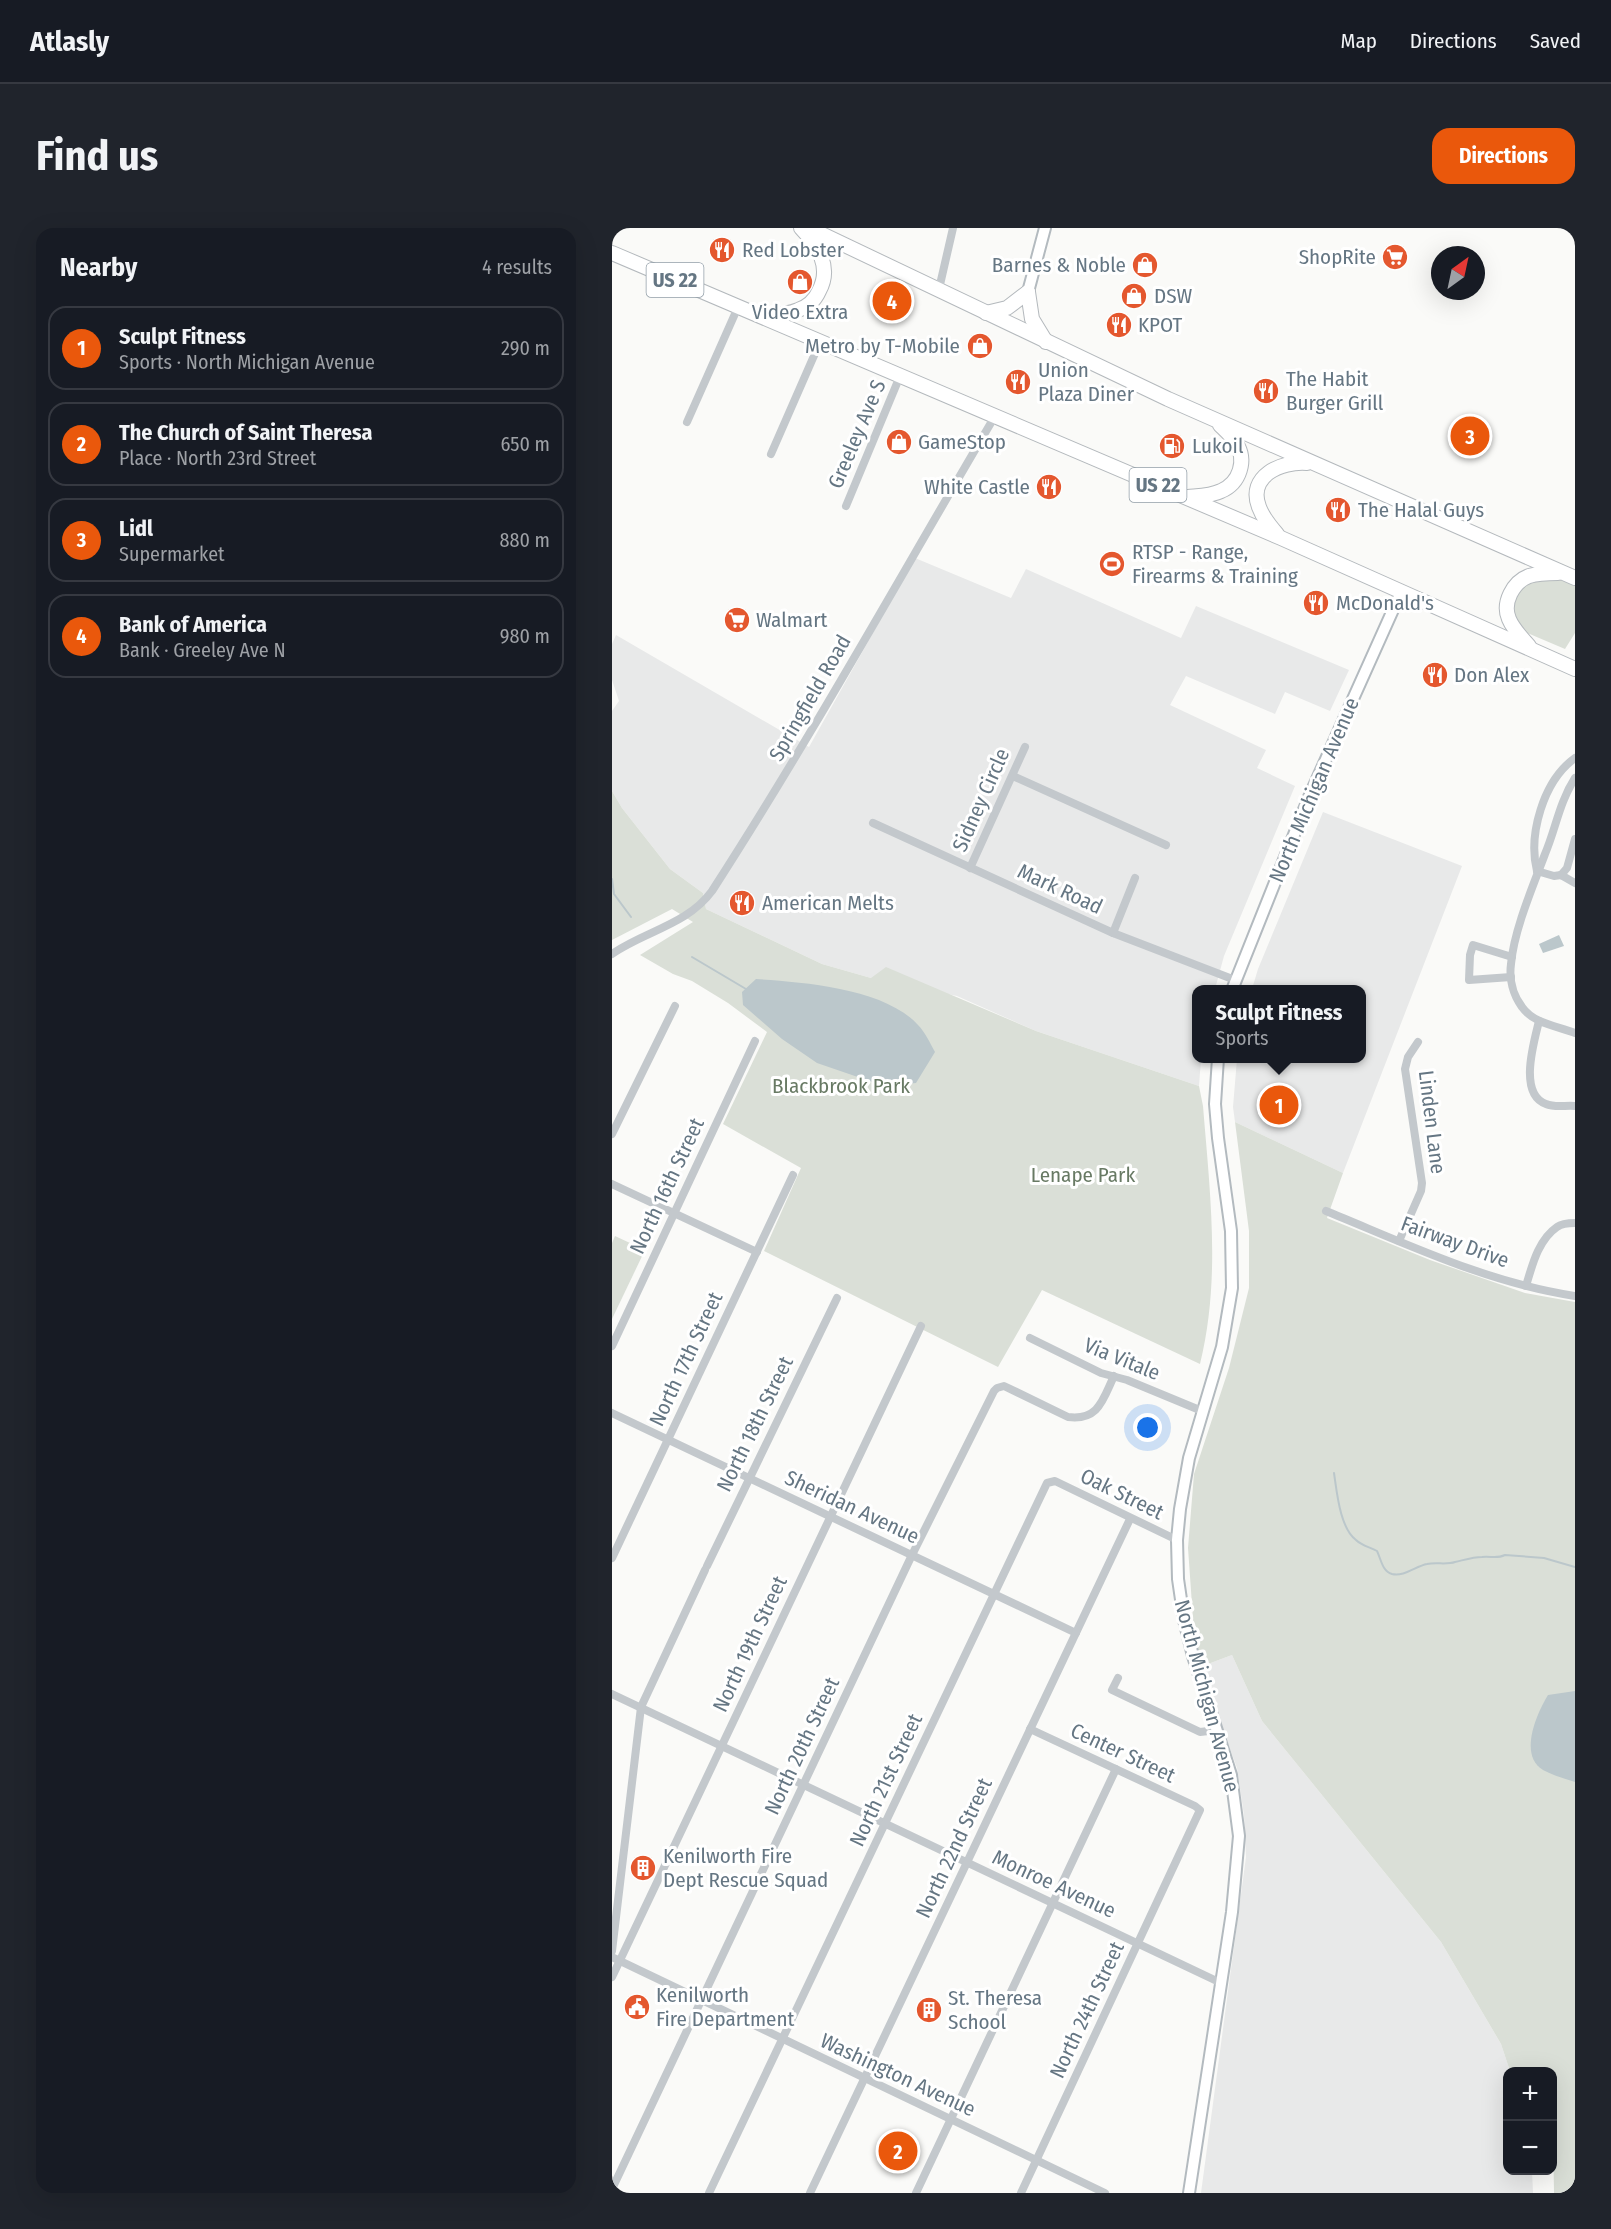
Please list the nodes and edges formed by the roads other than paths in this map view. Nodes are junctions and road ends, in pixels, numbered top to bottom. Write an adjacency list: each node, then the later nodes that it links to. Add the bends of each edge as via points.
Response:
1 (801, 228): 10 (highway, via 817,246 824,263 820,290 812,302 797,311)
2 (809, 228): 6 (highway)
3 (953, 228): 6 (street)
4 (1045, 228): 7 (street)
5 (612, 253): 8 (highway, US 22)
6 (939, 289): 9 (highway)
7 (1028, 292): 9 (highway, via 1007,308); 12 (highway, via 1032,319)
8 (738, 307): 10 (highway, US 22); 16 (street)
9 (986, 313): 12 (highway)
10 (759, 316): 11 (highway, US 22)
11 (820, 342): 13 (highway, US 22); 17 (street)
12 (1047, 343): 15 (highway)
13 (900, 376): 14 (highway, US 22); 20 (street, Greeley Ave S)
14 (995, 416): 19 (highway, US 22); 39 (street, Springfield Road, via 797,758 712,891 686,917)
15 (1215, 420): 18 (highway); 19 (highway, via 1238,448 1239,473 1221,491)
16 (687, 422)
17 (771, 454)
18 (1315, 463): 21 (highway, via 1279,466 1268,472 1258,486 1260,509); 22 (highway)
19 (1186, 497): 21 (highway, US 22)
20 (846, 506)
21 (1281, 538): 23 (highway, US 22)
22 (1569, 575): 24 (highway, via 1528,576 1510,594 1509,619)
23 (1401, 592): 24 (highway, US 22); 42 (street, North Michigan Avenue, via 1309,797)
24 (1531, 650): 25 (highway, US 22)
25 (1575, 669)
26 (1025, 747): 28 (street, Sidney Circle)
27 (1575, 758): 34 (street, via 1560,772 1544,799 1534,844)
28 (1014, 776): 32 (street); 33 (street, Sidney Circle)
29 (1575, 778): 34 (street, via 1565,793)
30 (873, 823): 33 (street, Mark Road)
31 (1575, 838): 35 (street, via 1567,868)
32 (1166, 845)
33 (970, 868): 38 (street, Mark Road)
34 (1537, 871): 35 (street); 40 (street)
35 (1561, 875): 37 (street)
36 (1135, 878): 38 (street)
37 (1575, 883)
38 (1113, 933): 42 (street, Mark Road)
39 (612, 954)
40 (1512, 957): 41 (street); 41 (street, via 1473,945 1468,969 1469,980)
41 (1511, 977): 44 (street, via 1522,1008)
42 (1233, 985)
43 (675, 1006): 50 (street)
44 (1539, 1021): 45 (street); 49 (street, via 1530,1056 1535,1095 1552,1106)
45 (1575, 1033)
46 (755, 1041): 54 (street, North 16th Street)
47 (1418, 1042): 56 (street, Linden Lane, via 1405,1069 1422,1183)
48 (1218, 1063): 65 (street, North Michigan Avenue, via 1215,1104 1231,1231 1232,1288 1222,1347)
49 (1575, 1106)
50 (612, 1134)
51 (793, 1175): 57 (street, North 17th Street)
52 (612, 1184): 54 (street)
53 (1326, 1211): 56 (street, Fairway Drive)
54 (675, 1213): 57 (street); 63 (street, North 16th Street)
55 (1575, 1222): 58 (street, via 1558,1226 1550,1233 1533,1263)
56 (1399, 1241): 58 (street, Fairway Drive)
57 (757, 1252): 67 (street, North 17th Street)
58 (1526, 1286): 59 (street, Fairway Drive)
59 (1575, 1296)
60 (837, 1298): 68 (street, North 18th Street)
61 (921, 1326): 70 (street, North 19th Street)
62 (1030, 1338): 64 (street, Via Vitale)
63 (612, 1346)
64 (1114, 1376): 65 (street, Via Vitale); 73 (street, North 20th Street, via 1097,1409 1078,1418 1068,1417 1004,1386 994,1390)
65 (1202, 1411): 72 (street, North Michigan Avenue, via 1185,1479)
66 (612, 1413): 67 (street, Sheridan Avenue)
67 (668, 1440): 68 (street, Sheridan Avenue); 74 (street, North 17th Street)
68 (748, 1478): 70 (street, Sheridan Avenue); 79 (street, North 18th Street)
69 (1051, 1482): 71 (street, Oak Street); 75 (street, North 21st Street, via 1047,1483)
70 (830, 1517): 73 (street, Sheridan Avenue); 82 (street, North 19th Street)
71 (1130, 1519): 72 (street, Oak Street); 76 (street, North 22nd Street)
72 (1177, 1540): 81 (street, North Michigan Avenue, via 1184,1620)
73 (912, 1555): 75 (street, Sheridan Avenue); 84 (street, North 20th Street)
74 (612, 1558)
75 (994, 1594): 76 (street, Sheridan Avenue); 86 (street, North 21st Street)
76 (1076, 1633): 80 (street, North 22nd Street)
77 (1118, 1678): 81 (street, via 1112,1690 1200,1732)
78 (612, 1694): 79 (street, Monroe Avenue)
79 (640, 1707): 82 (street, Monroe Avenue); 90 (street, North 18th Street)
80 (1030, 1729): 83 (street, Center Street); 87 (street, North 22nd Street)
81 (1217, 1730): 93 (street, North Michigan Avenue, via 1231,1775 1239,1836)
82 (722, 1746): 84 (street, Monroe Avenue); 91 (street, North 19th Street)
83 (1116, 1770): 85 (street, Center Street); 88 (street)
84 (804, 1785): 86 (street, Monroe Avenue); 94 (street, North 20th Street)
85 (1200, 1810): 89 (street, North 24th Street)
86 (885, 1823): 87 (street, Monroe Avenue); 95 (street, North 21st Street)
87 (967, 1863): 88 (street, Monroe Avenue); 96 (street, North 22nd Street)
88 (1053, 1904): 89 (street, Monroe Avenue); 97 (street)
89 (1138, 1944): 93 (street, Monroe Avenue); 98 (street, North 24th Street)
90 (612, 1951)
91 (616, 1959): 92 (street, North 19th Street); 94 (street, Washington Avenue)
92 (612, 1977)
93 (1221, 1983): 105 (street, North Michigan Avenue)
94 (702, 2001): 95 (street, Washington Avenue); 99 (street, North 20th Street)
95 (782, 2039): 96 (street, Washington Avenue); 100 (street, North 21st Street)
96 (865, 2079): 97 (street, Washington Avenue); 101 (street, North 22nd Street)
97 (950, 2120): 98 (street, Washington Avenue); 102 (street)
98 (1037, 2160): 103 (street, North 24th Street); 104 (street, Washington Avenue)
99 (612, 2189)
100 (708, 2193)
101 (810, 2193)
102 (916, 2193)
103 (1021, 2193)
104 (1104, 2193)
105 (1189, 2193)

